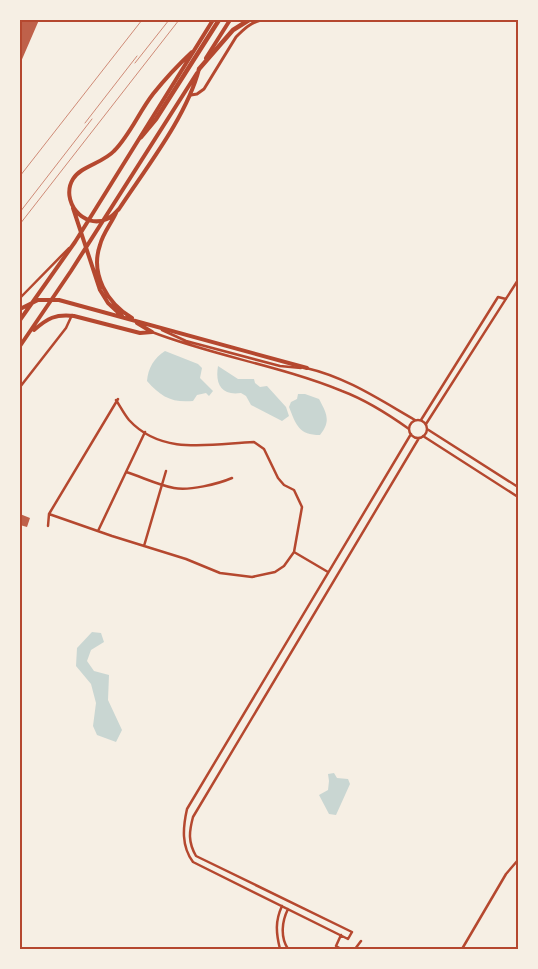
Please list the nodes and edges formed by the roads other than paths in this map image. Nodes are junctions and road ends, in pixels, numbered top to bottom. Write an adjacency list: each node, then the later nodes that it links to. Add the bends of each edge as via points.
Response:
1 (213, 20): 6 (highway)
2 (219, 20): 9 (highway)
3 (230, 20): 7 (highway)
4 (249, 20): 7 (highway, via 234,30)
5 (261, 20): 8 (street, via 236,37 204,89)
6 (192, 52): 9 (highway); 10 (highway, via 153,94 113,153 74,178 69,192)
7 (199, 69): 8 (highway); 22 (highway)
8 (191, 95): 11 (highway)
9 (141, 137): 12 (highway)
10 (72, 204): 11 (highway, via 81,216 93,221 109,218); 16 (highway, via 100,290)
11 (119, 209): 16 (highway, via 102,238 97,258)
12 (75, 242): 14 (street); 19 (highway)
13 (518, 280): 15 (street)
14 (20, 298)
15 (506, 299): 27 (street, via 498,297); 28 (street)
16 (108, 300): 20 (highway, via 128,315); 21 (highway, via 122,316)
17 (20, 309): 24 (highway, via 38,300 54,299)
18 (72, 316): 21 (highway, via 140,333); 22 (highway, via 58,315); 25 (street)
19 (20, 320)
20 (153, 326): 24 (street, via 186,341 280,366)
21 (152, 332): 29 (street, via 342,390)
22 (31, 333): 23 (highway)
23 (20, 346)
24 (307, 368): 26 (street, via 361,389)
25 (20, 387)
26 (414, 420): 27 (street); 29 (street)
27 (421, 420): 28 (street)
28 (426, 424): 30 (street)
29 (409, 429): 32 (street)
30 (427, 429): 33 (street); 38 (street)
31 (145, 432): 35 (street); 40 (street, via 129,420 117,399); 44 (street, via 152,438 174,445 254,442 264,449 278,478 294,490 302,507)
32 (411, 434): 33 (street); 45 (street)
33 (421, 437): 39 (street); 49 (street, via 192,817 189,830 190,846 196,856 352,932 348,939)
34 (166, 471): 37 (street)
35 (126, 472): 37 (street); 42 (street)
36 (232, 478): 37 (street, via 206,486 176,489)
37 (163, 484): 43 (street)
38 (518, 487)
39 (518, 497)
40 (49, 514): 41 (street); 42 (street)
41 (48, 526)
42 (98, 531): 43 (street)
43 (144, 546): 44 (street, via 186,558 220,573 252,577 275,572)
44 (294, 552): 45 (street)
45 (328, 572): 47 (street, via 187,808 184,822 186,853 193,862)
46 (518, 860): 55 (street, via 506,874)
47 (282, 906): 48 (street); 51 (street, via 276,928)
48 (288, 909): 49 (street); 52 (street, via 282,931)
49 (341, 935): 53 (street, via 336,946)
50 (361, 940): 54 (street)
51 (280, 949)
52 (288, 949)
53 (341, 949)
54 (355, 949)
55 (462, 949)

